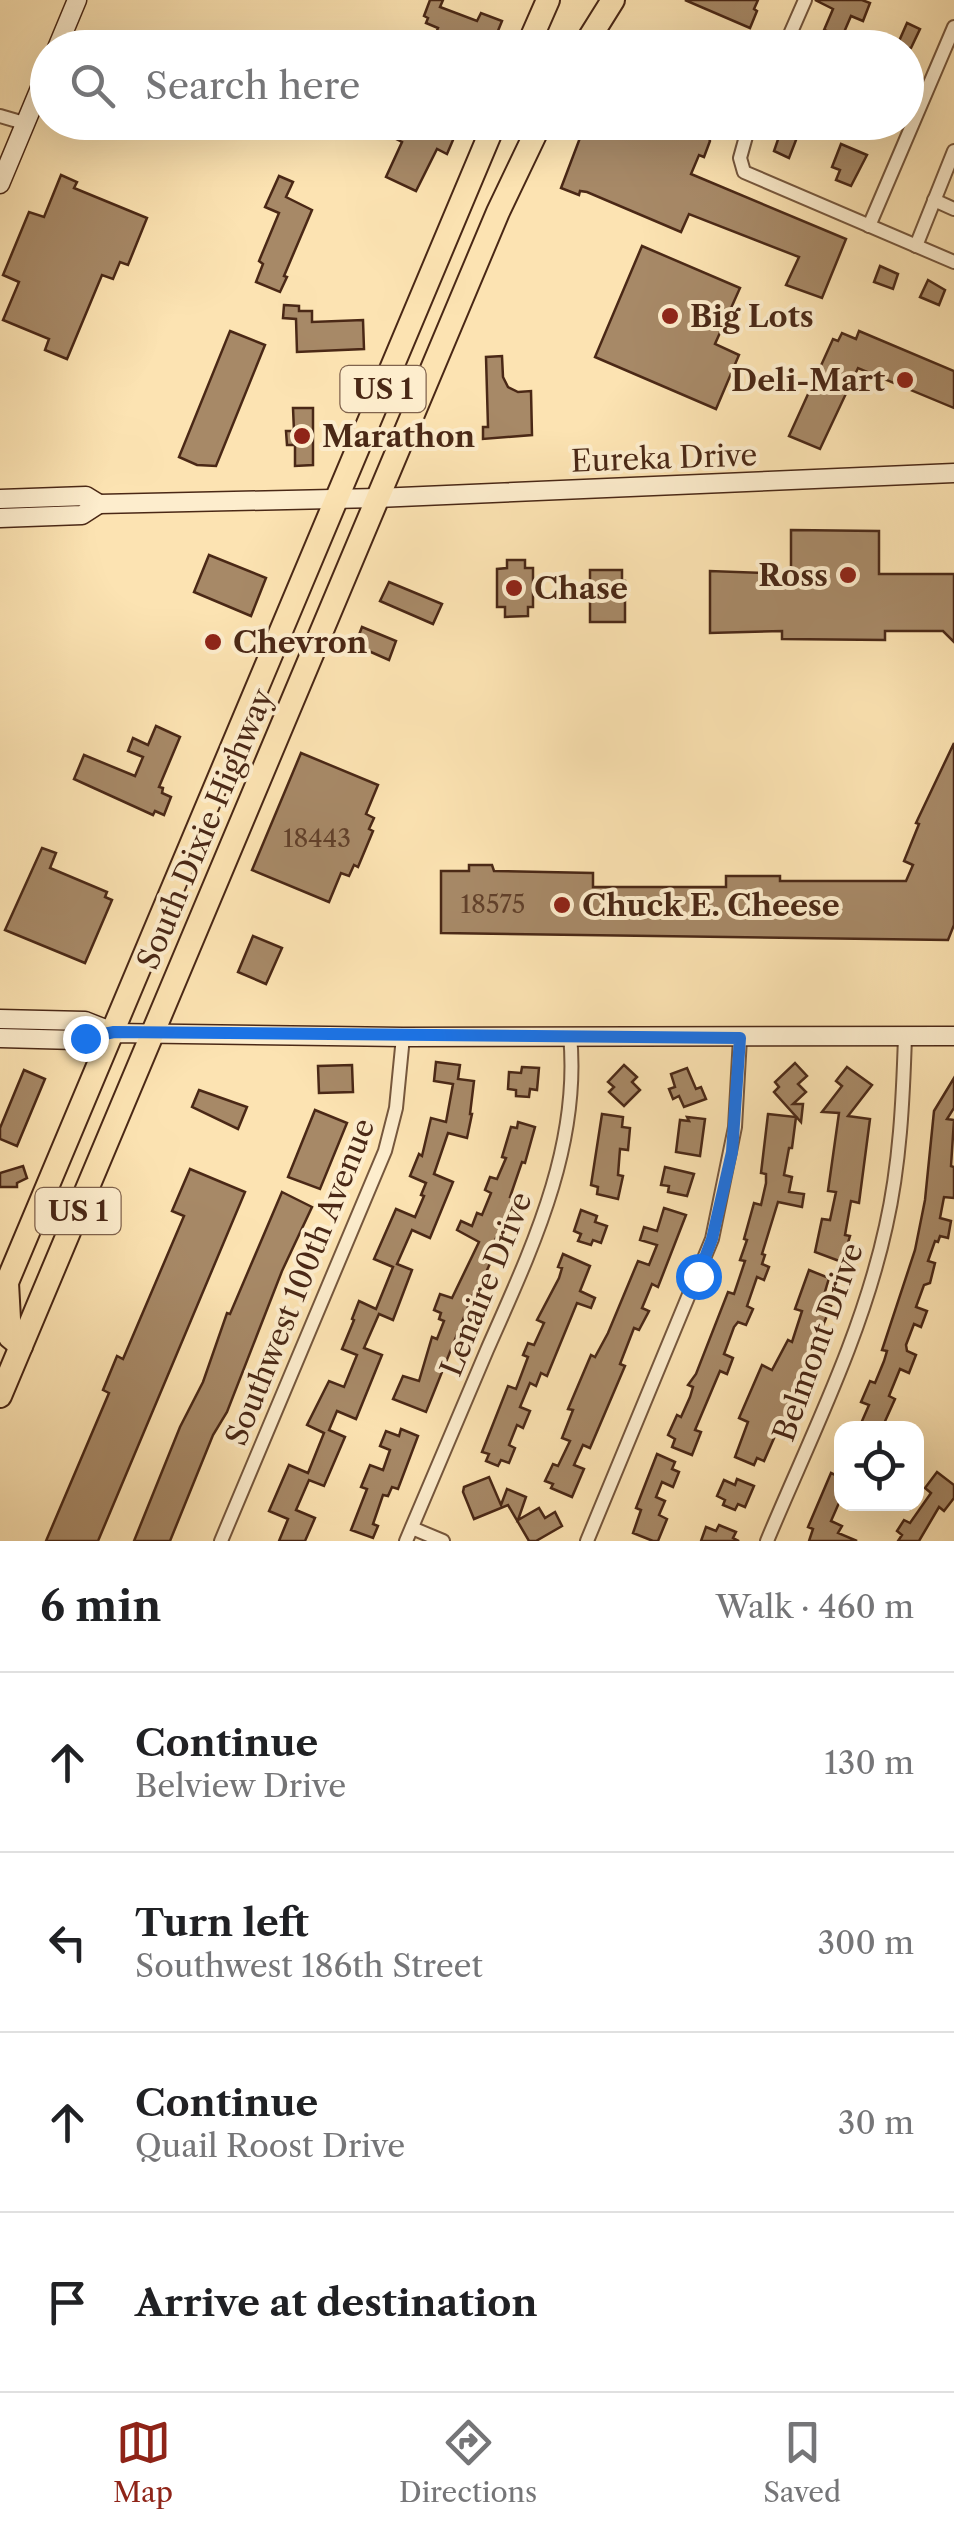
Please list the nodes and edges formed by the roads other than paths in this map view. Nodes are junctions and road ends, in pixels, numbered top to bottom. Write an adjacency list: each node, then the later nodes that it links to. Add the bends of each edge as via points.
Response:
1 (77, 0): 6 (main road)
2 (548, 0): 7 (highway)
3 (613, 0): 8 (highway)
4 (805, 0): 9 (street)
5 (954, 26): 10 (street)
6 (64, 30)
7 (535, 30)
8 (594, 30)
9 (792, 30)
10 (924, 97)
11 (30, 110): 13 (main road)
12 (0, 116): 13 (street)
13 (24, 123): 21 (main road)
14 (489, 140): 30 (highway, South Dixie Highway / US 1)
15 (502, 140): 20 (highway)
16 (532, 140): 20 (highway, South Dixie Highway / US 1)
17 (743, 140): 24 (street, via 744,172)
18 (906, 140): 24 (street)
19 (954, 151): 22 (street)
20 (524, 158): 28 (highway, South Dixie Highway / US 1)
21 (0, 184)
22 (934, 200): 23 (street); 25 (street)
23 (954, 209)
24 (869, 226): 25 (street)
25 (916, 246): 26 (street)
26 (954, 262)
27 (954, 473): 28 (main road, Eureka Drive)
28 (377, 498): 30 (main road, Eureka Drive); 34 (highway, South Dixie Highway / US 1)
29 (0, 499): 31 (main road, via 86,496)
30 (336, 499): 31 (main road, Eureka Drive); 33 (highway, South Dixie Highway / US 1)
31 (99, 504): 32 (main road, via 82,515)
32 (0, 518)
33 (250, 706): 34 (highway); 36 (highway, South Dixie Highway / US 1)
34 (284, 720): 37 (highway, South Dixie Highway / US 1)
35 (0, 1019): 36 (main road, via 85,1021)
36 (114, 1032): 37 (main road); 42 (main road, via 76,1040); 44 (highway, South Dixie Highway / US 1)
37 (152, 1034): 41 (main road); 45 (highway, South Dixie Highway / US 1)
38 (570, 1035): 41 (main road); 43 (main road); 47 (street, Lenaire Drive, via 570,1106 551,1194)
39 (904, 1036): 40 (main road); 43 (main road); 51 (street, Belmont Drive, via 898,1161 882,1244 861,1316)
40 (954, 1036)
41 (402, 1037): 48 (street, Southwest 100th Avenue, via 385,1152)
42 (0, 1038)
43 (740, 1038): 50 (street, via 735,1127 712,1239)
44 (3, 1291): 45 (highway)
45 (11, 1347): 46 (highway, South Dixie Highway / US 1)
46 (2, 1391)
47 (409, 1534): 49 (street)
48 (221, 1541)
49 (444, 1541)
50 (587, 1541)
51 (767, 1541)

